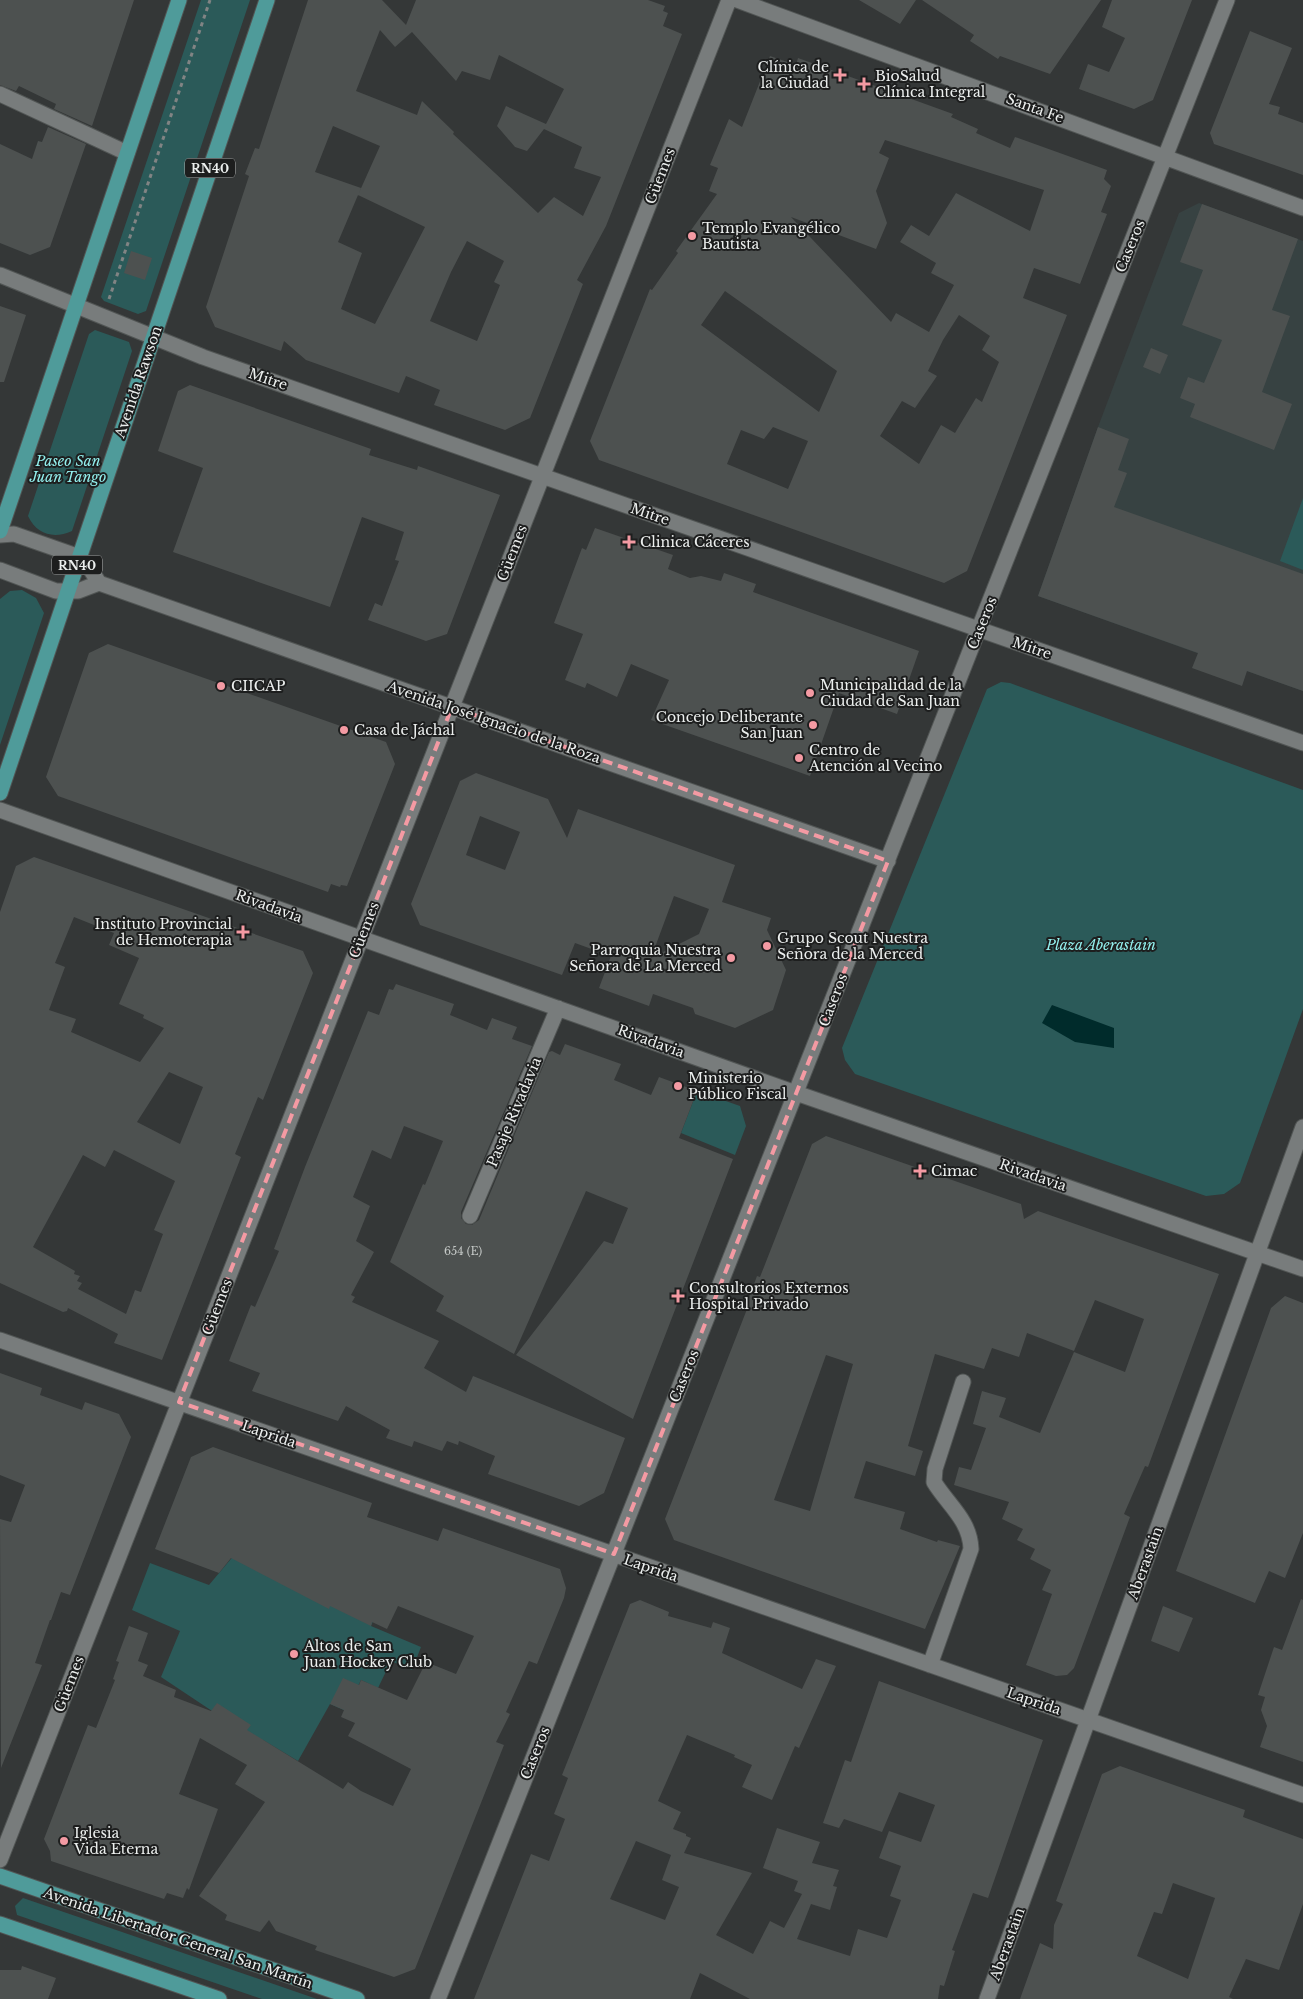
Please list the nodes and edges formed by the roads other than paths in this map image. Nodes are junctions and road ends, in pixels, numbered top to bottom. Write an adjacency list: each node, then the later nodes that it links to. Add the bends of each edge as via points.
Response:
1 (179, 0): 7 (main road)
2 (267, 0): 12 (main road, Avenida Rawson / RN40)
3 (729, 0): 13 (street, Güemes)
4 (737, 0): 8 (street, Santa Fe)
5 (1227, 0): 8 (street, Caseros)
6 (0, 94): 7 (street)
7 (127, 154): 11 (main road)
8 (1165, 157): 9 (street, Santa Fe); 20 (street, Caseros)
9 (1303, 208)
10 (0, 275): 11 (street, Mitre)
11 (76, 305): 12 (street, Mitre); 14 (main road)
12 (154, 336): 13 (street, Mitre, via 202,357); 16 (main road, Avenida Rawson / RN40)
13 (543, 476): 20 (street, Mitre); 21 (street, Güemes)
14 (0, 531)
15 (0, 536): 16 (street, via 14,534)
16 (79, 558): 18 (street); 19 (main road, Avenida Rawson / RN40)
17 (0, 570): 19 (street, via 56,591)
18 (99, 583): 19 (street); 21 (street, Avenida José Ignacio de la Roza)
19 (68, 592): 23 (main road, Avenida Rawson / RN40)
20 (979, 629): 22 (street, Mitre); 25 (street, Caseros)
21 (452, 708): 25 (street, Avenida José Ignacio de la Roza); 26 (street, Güemes)
22 (1303, 743)
23 (0, 793)
24 (0, 810): 26 (street, Rivadavia)
25 (888, 861): 28 (street, Caseros)
26 (361, 938): 27 (street, Rivadavia); 35 (street, Güemes)
27 (558, 1008): 28 (street, Rivadavia); 30 (street, Pasaje Rivadavia)
28 (796, 1093): 31 (street, Rivadavia); 36 (street, Caseros)
29 (1303, 1127): 31 (street, Aberastain)
30 (470, 1216)
31 (1257, 1253): 32 (street, Rivadavia); 38 (street, Aberastain)
32 (1303, 1269)
33 (0, 1340): 35 (street, Laprida)
34 (963, 1382): 37 (street, via 935,1469 934,1482 966,1526 971,1537 971,1549)
35 (179, 1402): 36 (street, Laprida); 40 (street, Güemes)
36 (614, 1554): 37 (street, Laprida); 45 (street, Caseros)
37 (930, 1665): 38 (street, Laprida)
38 (1088, 1720): 39 (street, Laprida); 46 (street, Aberastain)
39 (1303, 1795)
40 (0, 1860)
41 (0, 1876): 44 (main road, Avenida Libertador General San Martín)
42 (0, 1924): 43 (main road)
43 (219, 1999)
44 (357, 1999)
45 (438, 1999)
46 (987, 1999)

